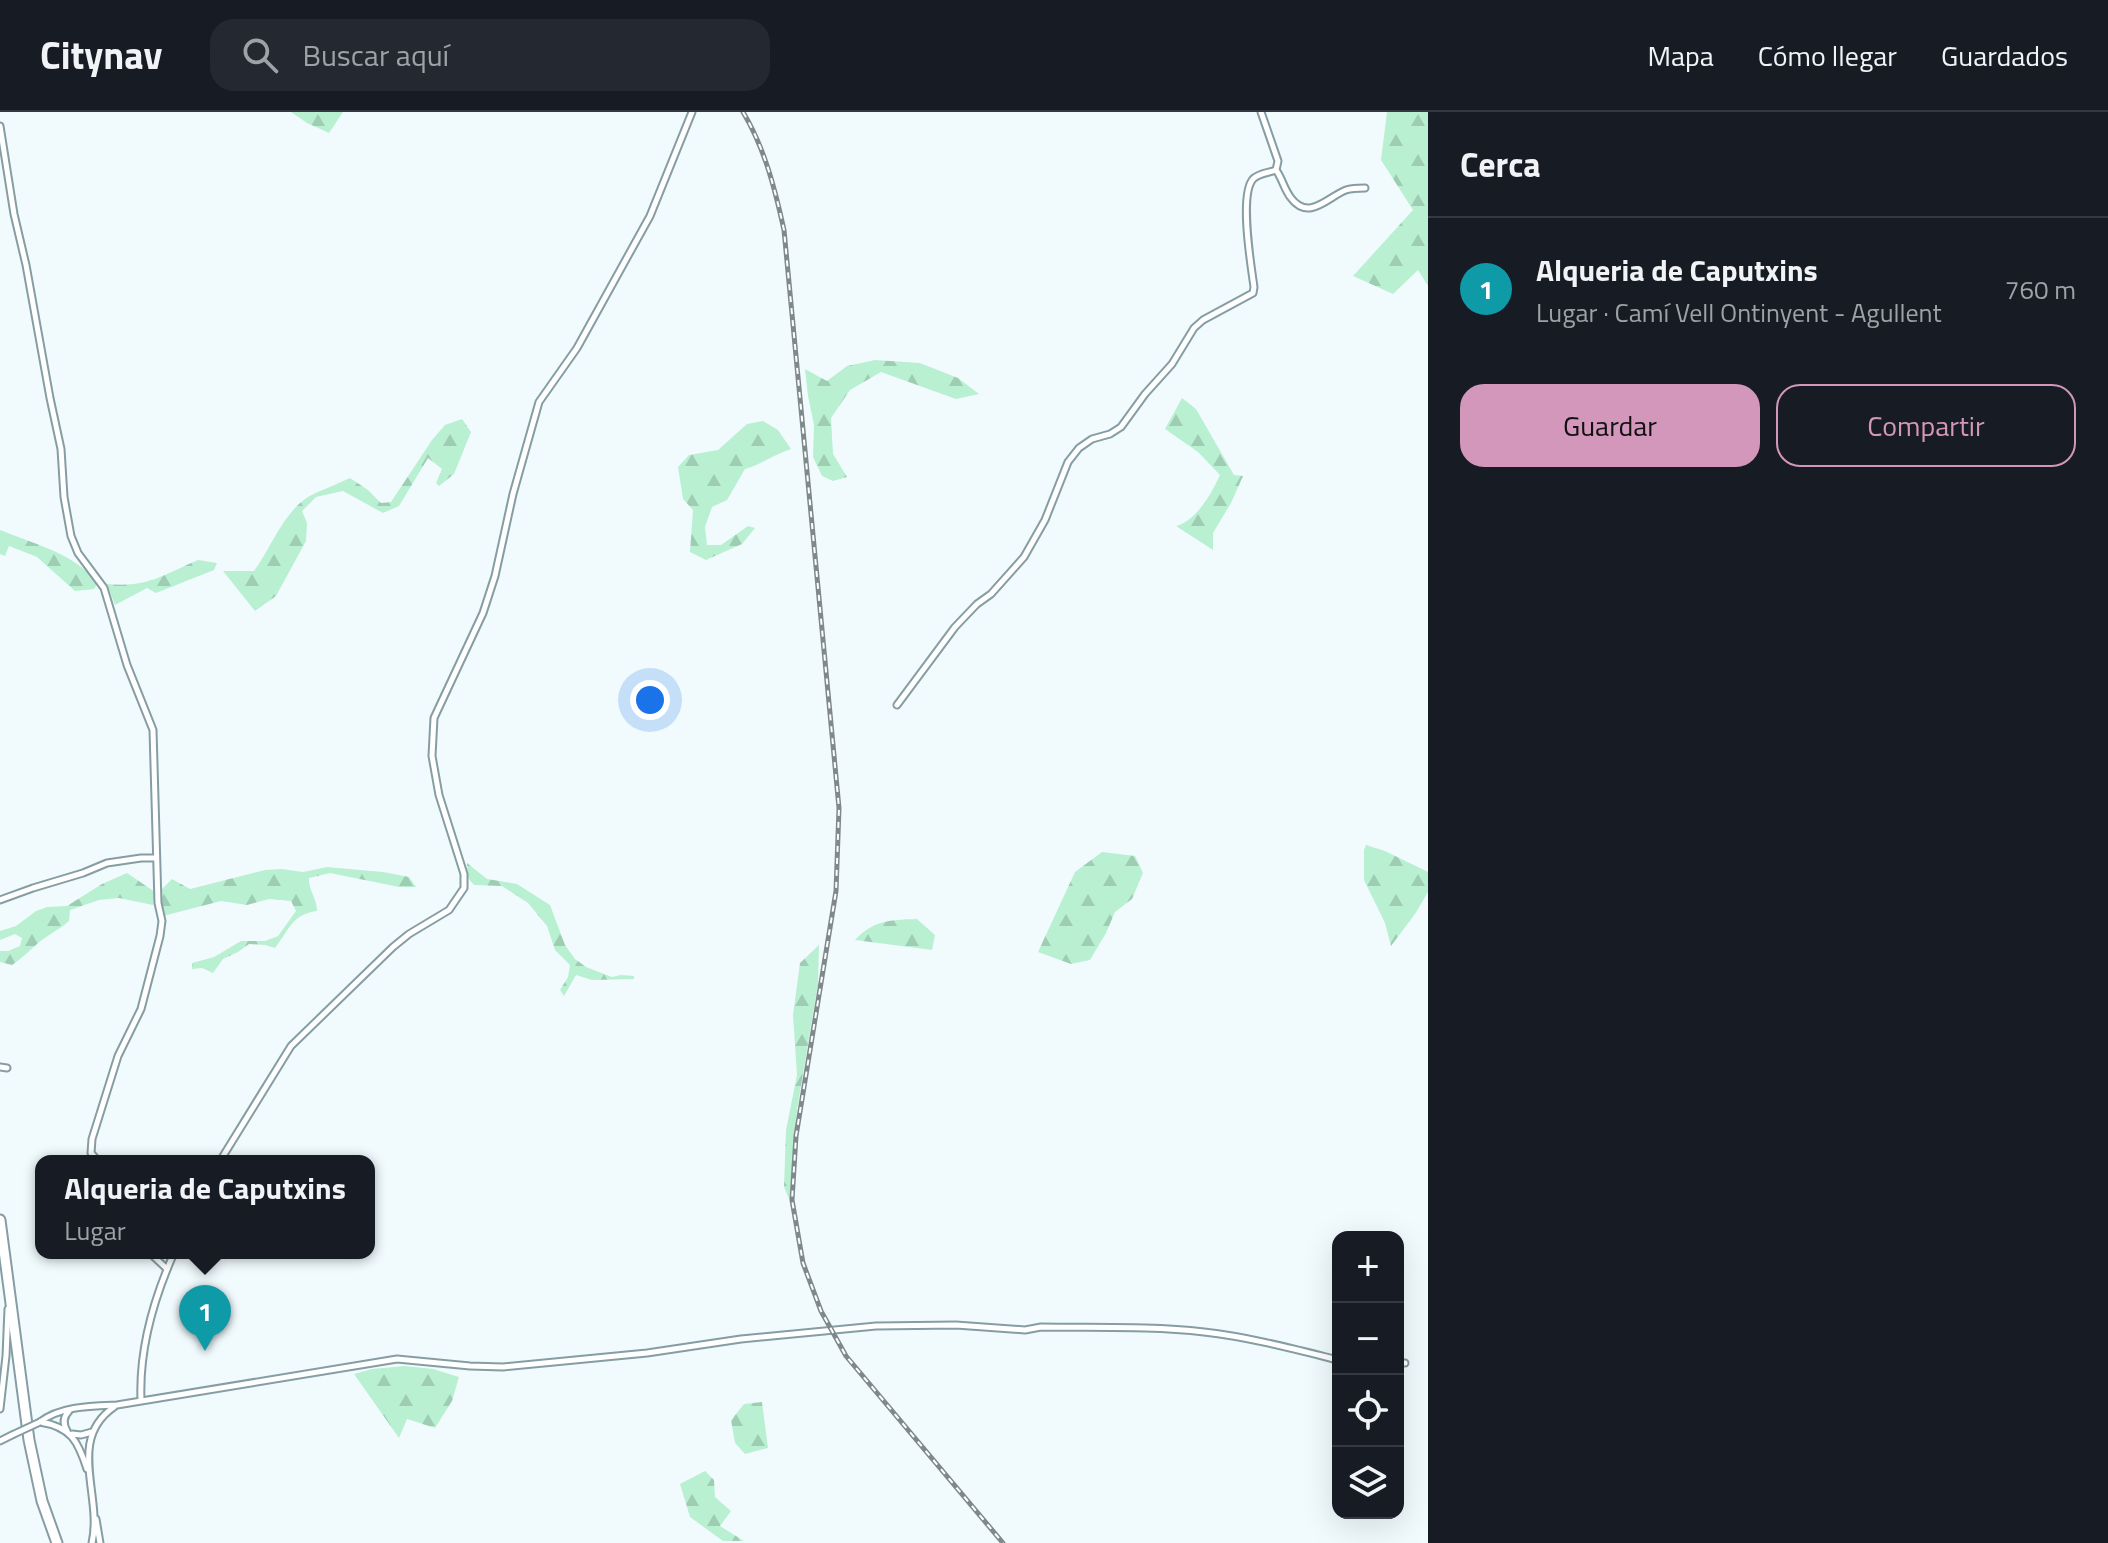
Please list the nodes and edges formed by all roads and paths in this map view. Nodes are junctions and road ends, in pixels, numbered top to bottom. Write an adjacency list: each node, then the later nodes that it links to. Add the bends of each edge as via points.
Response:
1 (692, 112): 10 (street, via 650,216 577,348 539,402 483,613 434,718 434,769 464,888 449,910 393,947 301,1034)
2 (1261, 112): 4 (street, via 1278,161)
3 (0, 126): 7 (street, via 61,449 71,536 106,593 153,730)
4 (1276, 170): 5 (street, via 1300,206 1322,205 1348,189); 6 (street, via 1259,174 1247,193 1253,293 1194,328 1121,427 1079,448 1024,557 955,627)
5 (1365, 188)
6 (897, 705)
7 (156, 858): 8 (street, via 107,863); 9 (street, via 160,936 141,1009 116,1060 92,1139)
8 (0, 900)
9 (93, 1155)
10 (224, 1155)
11 (0, 1220): 15 (main road)
12 (156, 1259): 14 (street)
13 (171, 1259): 14 (street)
14 (167, 1269): 17 (street, via 141,1365)
15 (9, 1288): 20 (street); 29 (main road, via 29,1440)
16 (1332, 1359): 17 (street, via 1206,1332 876,1326 503,1367 397,1359)
17 (141, 1400): 18 (street)
18 (117, 1405): 19 (street); 22 (street)
19 (91, 1408): 21 (street); 22 (street)
20 (0, 1409)
21 (70, 1410): 23 (street); 25 (street, via 64,1421)
22 (99, 1420): 24 (street)
23 (40, 1422): 25 (street); 26 (street, bridge)
24 (92, 1432): 25 (street); 27 (street)
25 (69, 1433): 27 (street)
26 (0, 1441)
27 (89, 1474): 28 (street)
28 (94, 1510): 30 (street); 31 (street)
29 (57, 1543)
30 (92, 1543)
31 (100, 1543)

